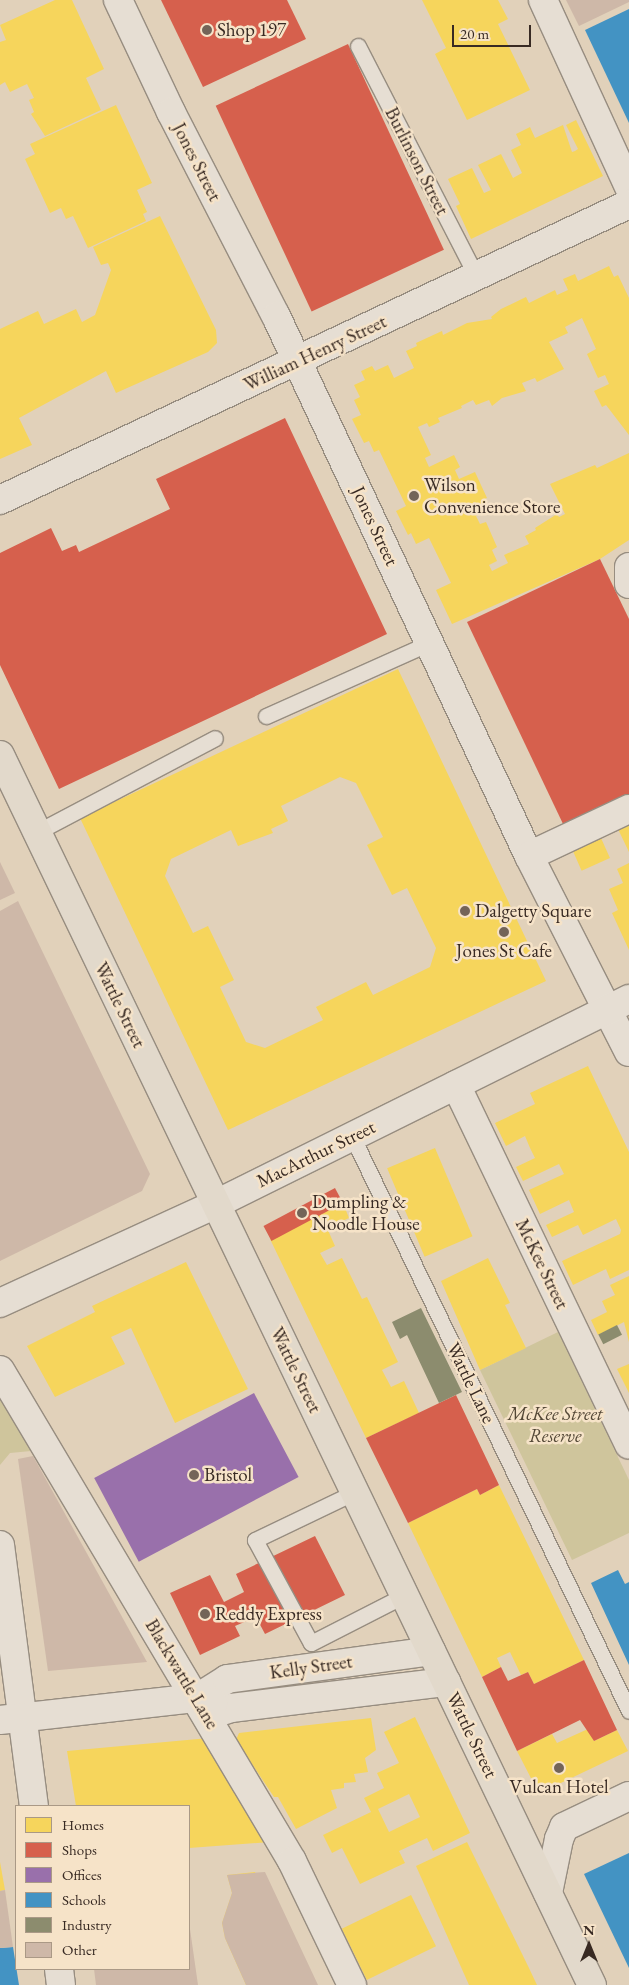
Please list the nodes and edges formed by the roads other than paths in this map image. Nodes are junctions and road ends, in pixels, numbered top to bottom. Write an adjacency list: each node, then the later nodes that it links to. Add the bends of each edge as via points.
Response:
1 (118, 0): 7 (street, Jones Street)
2 (543, 0): 4 (street)
3 (358, 46): 6 (lane, Burlinson Street)
4 (629, 186)
5 (629, 204): 6 (street, William Henry Street)
6 (476, 276): 7 (street, William Henry Street)
7 (297, 361): 8 (street, William Henry Street); 11 (street, Jones Street)
8 (0, 500)
9 (629, 567): 10 (street)
10 (629, 584)
11 (430, 643): 12 (lane); 17 (street, Jones Street)
12 (266, 716)
13 (215, 738): 16 (lane)
14 (0, 755): 16 (main road, Wattle Street)
15 (629, 809): 17 (street)
16 (37, 832): 22 (main road, Wattle Street)
17 (528, 856): 18 (street, Jones Street)
18 (618, 1004): 19 (street, Jones Street); 20 (street, MacArthur Street)
19 (629, 1052)
20 (456, 1085): 21 (street, MacArthur Street); 25 (street, McKee Street)
21 (352, 1136): 22 (street, MacArthur Street); 32 (lane, Wattle Lane)
22 (216, 1204): 23 (street, MacArthur Street); 26 (main road, Wattle Street)
23 (0, 1303)
24 (0, 1370): 31 (street, Blackwattle Lane)
25 (629, 1444)
26 (355, 1492): 28 (main road, Wattle Street); 28 (lane, via 255,1540 311,1643)
27 (0, 1545): 33 (street)
28 (405, 1595): 29 (main road, Wattle Street)
29 (431, 1651): 30 (main road, Wattle Street); 31 (street, Kelly Street, via 226,1679)
30 (446, 1682): 31 (street, Kelly Street); 36 (main road, Wattle Street)
31 (212, 1707): 33 (street, Kelly Street); 39 (street, Blackwattle Lane)
32 (629, 1711)
33 (11, 1718): 35 (street)
34 (629, 1796): 36 (street, via 564,1827 558,1839)
35 (34, 1805)
36 (548, 1894): 40 (main road, Wattle Street)
37 (58, 1970): 38 (street)
38 (61, 1985)
39 (352, 1985)
40 (592, 1985)

